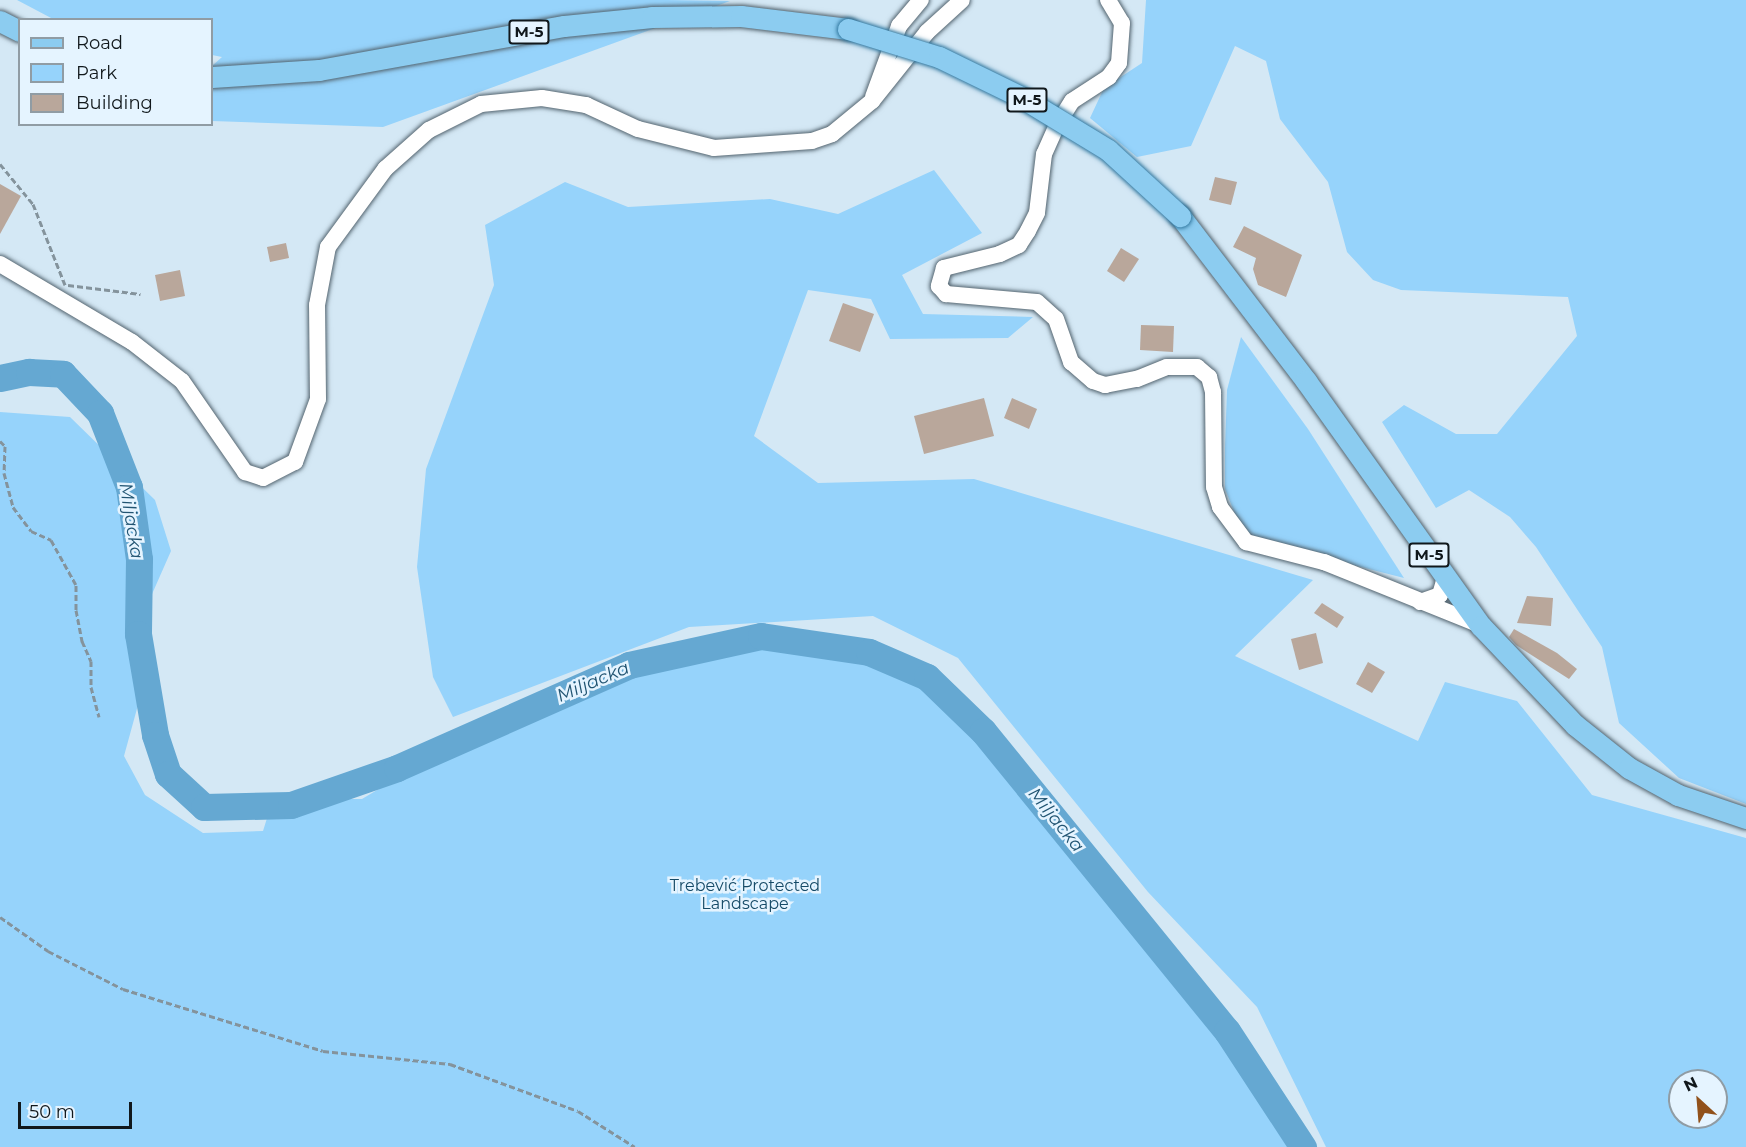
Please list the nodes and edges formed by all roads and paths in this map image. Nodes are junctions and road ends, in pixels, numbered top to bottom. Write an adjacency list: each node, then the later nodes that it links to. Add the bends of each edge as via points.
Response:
1 (921, 0): 7 (street, via 898,26)
2 (962, 0): 7 (street, via 927,32)
3 (1108, 0): 15 (street, via 1122,23 1119,63 1109,77 1072,101 1057,124 1044,154 1037,213 1028,231 1019,245 1000,254 944,268 939,286 946,294 1037,302 1056,320 1071,362 1093,381 1105,385 1167,367 1197,367 1209,378 1213,392 1214,487 1229,524 1246,542 1324,562)
4 (0, 21): 5 (main road)
5 (18, 30)
6 (213, 77): 14 (main road, M-5, bridge, via 319,70 564,26 652,17 741,16 848,29 939,57 1021,97 1108,150 1180,216 1306,381)
7 (872, 101): 9 (street, via 832,134 812,141 749,147 714,148 679,142 586,105 542,98 482,104 429,130 385,169 328,247 317,305 318,399 295,462 263,478 245,472 182,381 132,342)
8 (0, 164): 11 (path, via 33,204)
9 (0, 264)
10 (55, 280): 11 (path)
11 (65, 285): 12 (path)
12 (140, 294)
13 (0, 441): 17 (path, via 5,446 4,473 13,507 31,531 51,540 76,585 76,610 82,641 92,661 91,687)
14 (1445, 577): 15 (street, via 1440,595); 16 (main road, M-5)
15 (1420, 602): 16 (street)
16 (1481, 626): 18 (main road, M-5, via 1575,725 1629,768 1678,795)
17 (99, 717)
18 (1746, 818)
19 (0, 917): 20 (path, via 48,951 123,989 323,1052 450,1064 578,1111)
20 (635, 1147)

